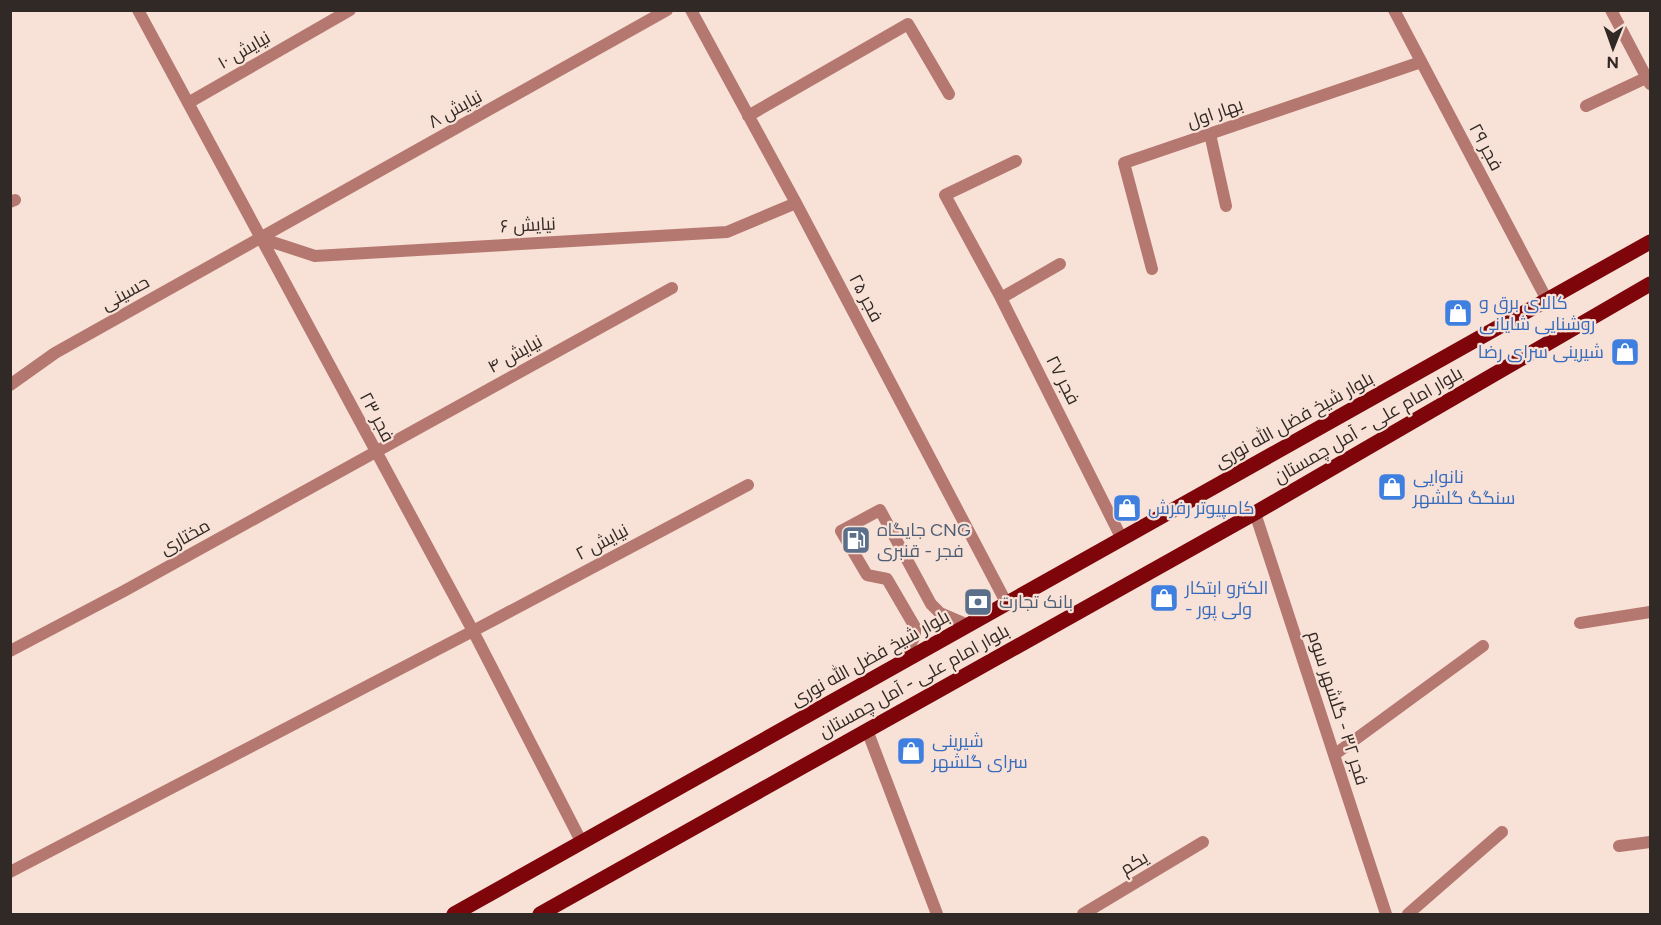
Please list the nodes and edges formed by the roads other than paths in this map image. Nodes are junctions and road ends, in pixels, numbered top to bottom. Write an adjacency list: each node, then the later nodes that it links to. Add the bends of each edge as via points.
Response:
1 (138, 10): 10 (street, فجر ۲۳)
2 (350, 10): 10 (street, نیایش ۱۰)
3 (667, 10): 17 (street, نیایش ۸)
4 (691, 10): 12 (street, فجر ۲۵)
5 (1394, 10): 7 (street, فجر ۲۹)
6 (1611, 10): 8 (street)
7 (1421, 62): 13 (street, بهار اول); 24 (street, فجر ۲۹)
8 (1649, 79): 11 (street)
9 (948, 94): 12 (street, via 908,24)
10 (188, 103): 17 (street, فجر ۲۳)
11 (1586, 106)
12 (748, 116): 15 (street, فجر ۲۵)
13 (1210, 134): 16 (street); 20 (street, بهار اول, via 1124,163)
14 (1016, 161): 23 (street, فجر ۲۷, via 945,195)
15 (796, 203): 17 (street, نیایش ۶, via 727,232 315,256); 30 (street, فجر ۲۵)
16 (1226, 206)
17 (260, 238): 25 (street, حسینی, via 55,353); 26 (street, فجر ۲۳)
18 (1650, 242): 24 (main road, بلوار شیخ فضل الله نوری)
19 (1060, 264): 23 (street)
20 (1152, 269)
21 (1650, 284): 28 (main road, بلوار امام علی - آمل چمستان)
22 (672, 288): 26 (street, نیایش ۴)
23 (1001, 298): 29 (street, فجر ۲۷)
24 (1547, 300): 29 (main road, بلوار شیخ فضل الله نوری)
25 (10, 385)
26 (376, 452): 34 (street, فجر ۲۳); 36 (street, مختاری)
27 (748, 485): 34 (street, نیایش ۲)
28 (1255, 513): 38 (main road, بلوار امام علی - آمل چمستان); 39 (street, فجر ۳۲ - گلشهر سوم)
29 (1122, 539): 30 (main road, بلوار شیخ فضل الله نوری)
30 (1007, 604): 33 (main road, بلوار شیخ فضل الله نوری)
31 (1650, 612): 32 (street)
32 (1580, 623)
33 (968, 625): 37 (main road, بلوار شیخ فضل الله نوری); 37 (street, via 940,613 931,604 880,510 841,531 867,575 887,579 915,627)
34 (473, 631): 43 (street, فجر ۲۳); 45 (street, نیایش ۲)
35 (1482, 646): 39 (street)
36 (10, 651)
37 (908, 659): 43 (main road, بلوار شیخ فضل الله نوری)
38 (867, 730): 47 (main road, بلوار امام علی - آمل چمستان); 48 (street)
39 (1334, 755): 50 (street, فجر ۳۲ - گلشهر سوم)
40 (1502, 832): 51 (street)
41 (1203, 842): 49 (street, یکم)
42 (1650, 842): 44 (street)
43 (582, 843): 46 (main road, بلوار شیخ فضل الله نوری)
44 (1618, 846)
45 (10, 872)
46 (454, 915)
47 (540, 915)
48 (937, 915)
49 (1083, 915)
50 (1386, 915)
51 (1408, 915)

